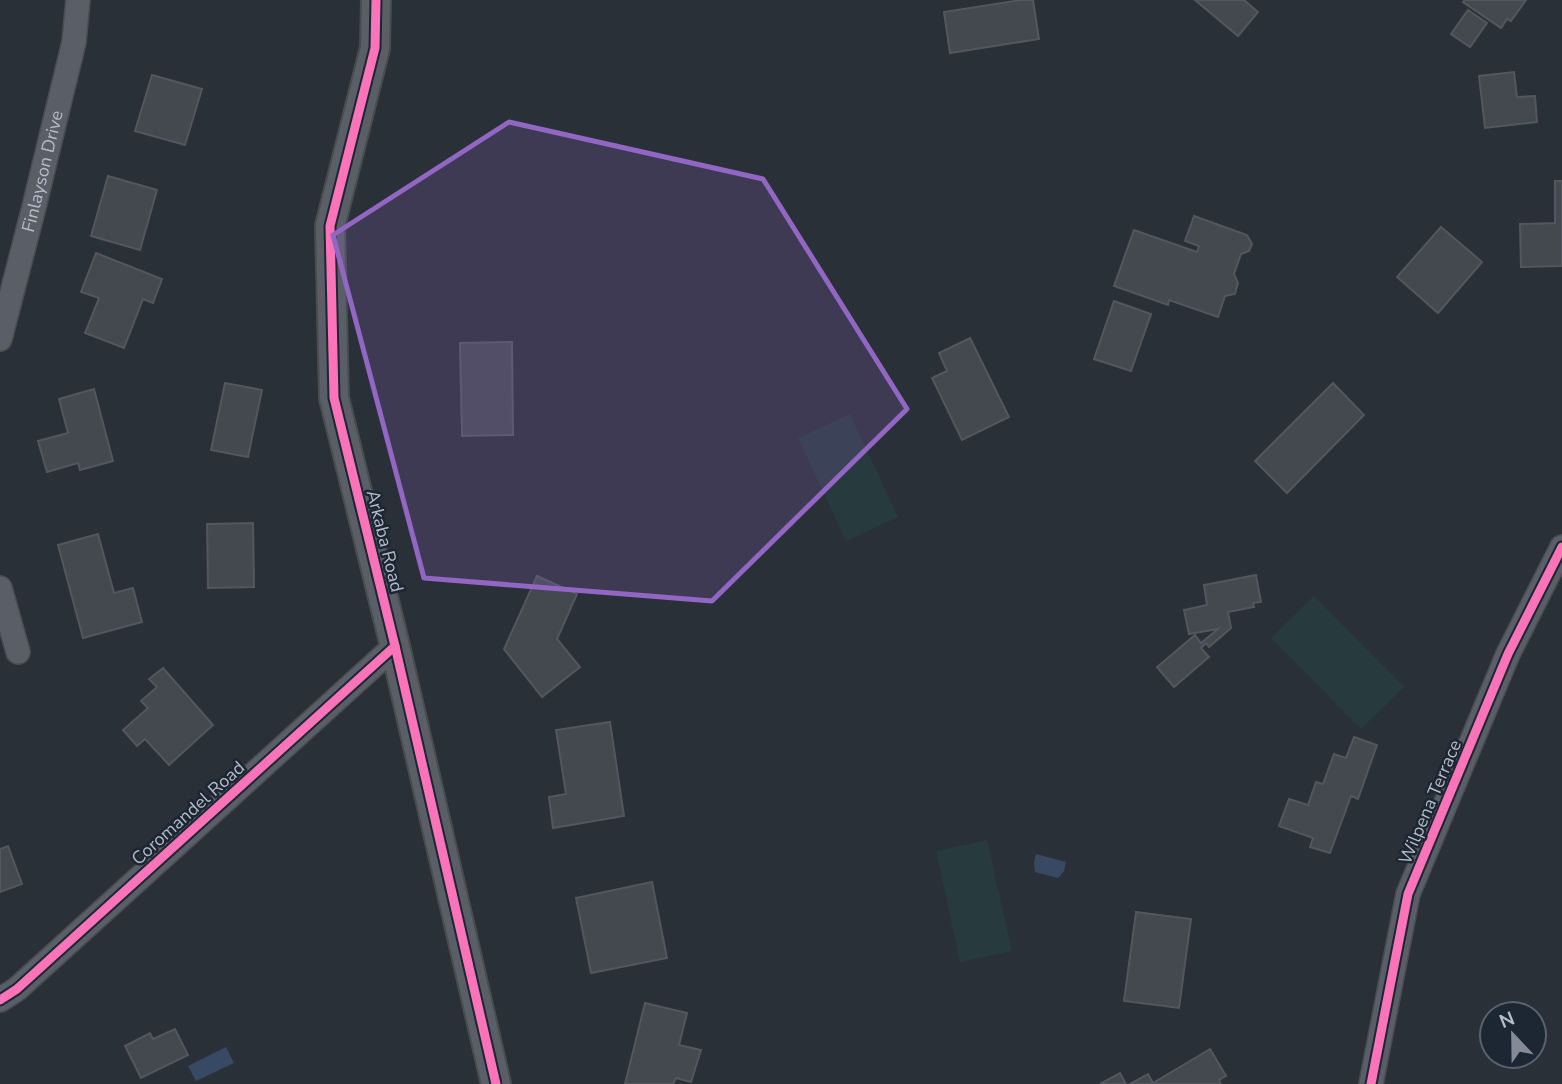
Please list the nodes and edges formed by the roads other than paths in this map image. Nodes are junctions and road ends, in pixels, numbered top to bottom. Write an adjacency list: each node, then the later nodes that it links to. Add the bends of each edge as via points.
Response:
1 (78, 0): 3 (street, Finlayson Drive, via 74,42)
2 (376, 0): 6 (street, Arkaba Road, via 375,48 330,226 334,398)
3 (0, 339)
4 (1562, 547): 10 (street, Wilpena Terrace, via 1508,654 1408,894)
5 (0, 588): 7 (street)
6 (395, 646): 8 (street, Coromandel Road); 9 (street, Arkaba Road)
7 (18, 652)
8 (0, 1000)
9 (496, 1084)
10 (1371, 1084)

